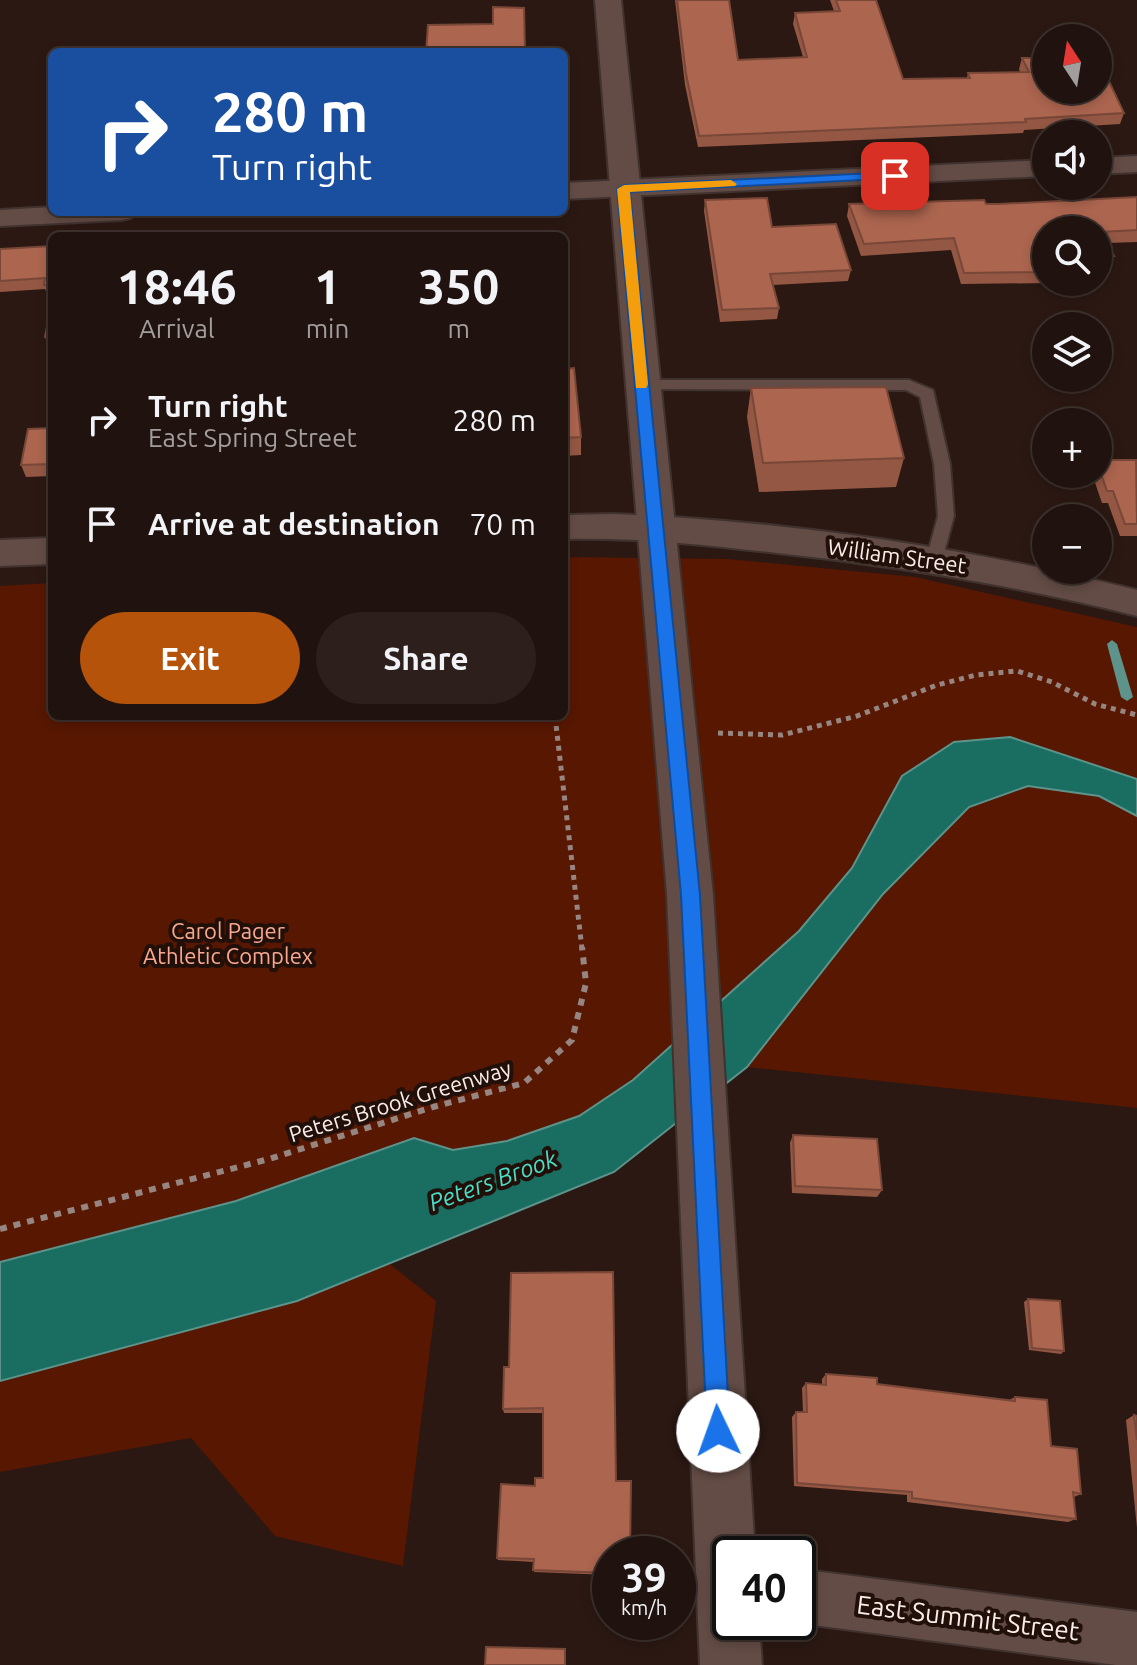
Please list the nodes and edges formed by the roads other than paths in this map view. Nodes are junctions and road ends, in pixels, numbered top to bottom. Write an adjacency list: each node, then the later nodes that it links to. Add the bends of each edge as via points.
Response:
1 (608, 0): 5 (street)
2 (1137, 164): 3 (street)
3 (1112, 165)
4 (1032, 169): 5 (street)
5 (624, 189): 6 (street); 9 (street)
6 (568, 191)
7 (48, 216): 8 (street)
8 (0, 218)
9 (641, 385): 11 (street); 14 (lane, via 909,385 927,394 942,464 946,516)
10 (568, 527): 11 (street, William Street)
11 (654, 527): 14 (street, William Street); 16 (street, via 690,895)
12 (48, 551): 13 (street)
13 (0, 553)
14 (935, 560): 15 (street, William Street)
15 (1137, 603)
16 (726, 1536)
17 (816, 1598): 19 (street, East Summit Street)
18 (730, 1640): 20 (street)
19 (1137, 1640)
20 (731, 1665)

